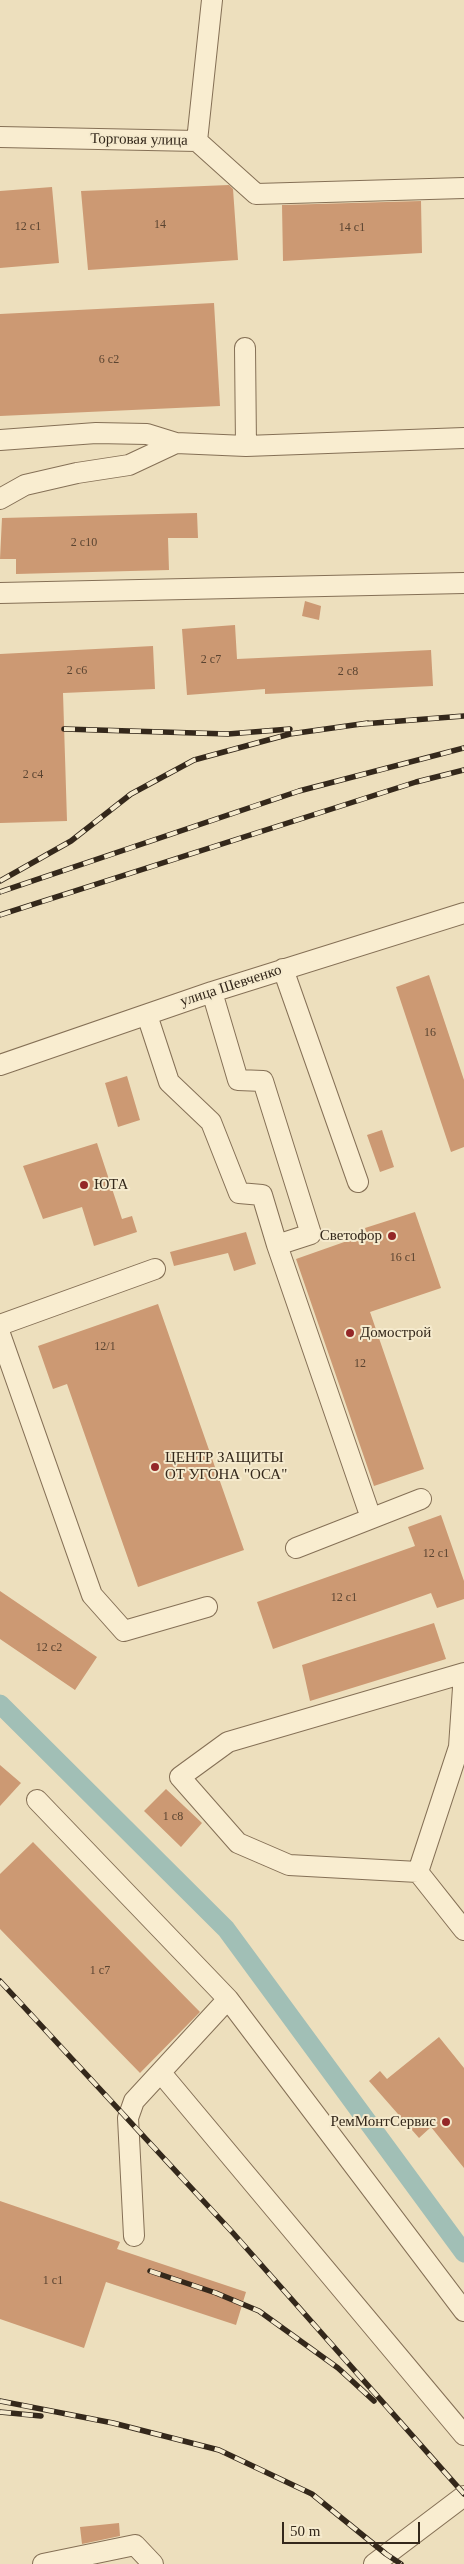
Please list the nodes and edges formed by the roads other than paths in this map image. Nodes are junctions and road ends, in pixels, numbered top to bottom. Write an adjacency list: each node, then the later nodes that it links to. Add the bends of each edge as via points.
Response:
1 (212, 0): 3 (street, Торговая улица)
2 (0, 137): 3 (street, Торговая улица)
3 (197, 141): 4 (street, via 256,194)
4 (464, 188)
5 (245, 348): 9 (street)
6 (464, 438): 9 (street)
7 (0, 440): 8 (street, via 96,433 147,434)
8 (176, 443): 9 (street); 10 (street, via 129,465 25,485)
9 (246, 446)
10 (0, 499)
11 (464, 583): 12 (street)
12 (0, 593)
13 (464, 913): 14 (street, улица Шевченко)
14 (283, 969): 15 (street, улица Шевченко); 18 (street)
15 (212, 992): 16 (street, улица Шевченко); 19 (street, via 238,1080 263,1080 311,1234)
16 (147, 1015): 17 (street, улица Шевченко); 19 (street, via 169,1082 211,1122 239,1193 262,1195)
17 (0, 1064)
18 (358, 1182)
19 (277, 1245): 24 (street)
20 (155, 1269): 21 (street)
21 (0, 1325)
22 (0, 1334): 26 (street, via 92,1595 124,1631)
23 (421, 1500): 24 (street)
24 (371, 1518): 25 (street)
25 (296, 1548)
26 (207, 1607)
27 (37, 1800): 30 (street)
28 (418, 1872): 28 (street, via 289,1865 238,1843 180,1776 228,1742 464,1673 459,1747); 29 (street)
29 (464, 1930)
30 (228, 2000): 31 (street); 33 (street)
31 (161, 2073): 32 (street, via 134,2101 128,2118); 34 (street)
32 (134, 2236)
33 (464, 2311)
34 (464, 2435)
35 (464, 2496): 38 (street)
36 (43, 2564): 37 (street, via 136,2544)
37 (153, 2564)
38 (374, 2564)

